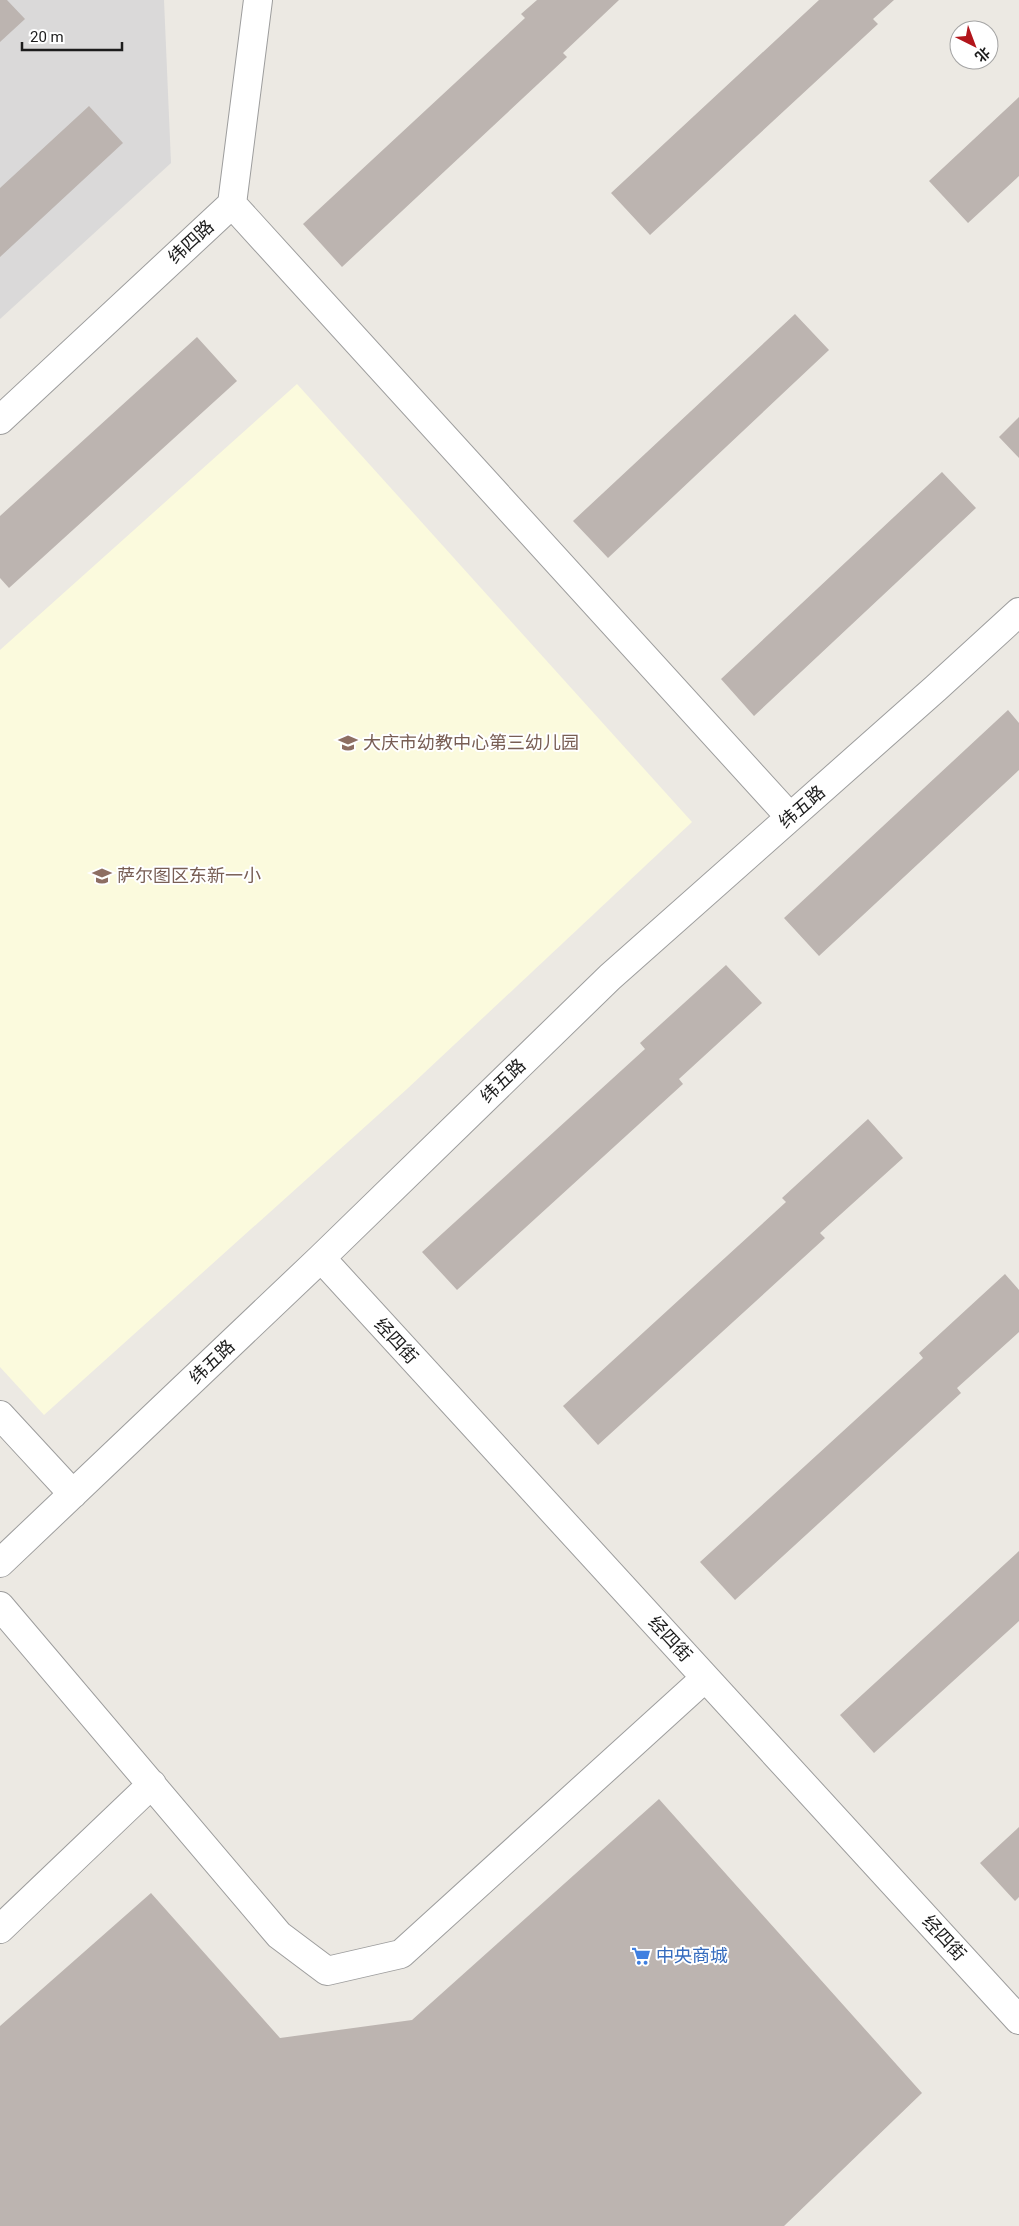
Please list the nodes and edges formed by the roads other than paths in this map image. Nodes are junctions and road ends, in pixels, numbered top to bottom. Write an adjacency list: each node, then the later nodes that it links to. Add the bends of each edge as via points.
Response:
1 (258, 0): 2 (street)
2 (232, 204): 3 (street, 纬四路); 5 (street)
3 (0, 420)
4 (1019, 612): 5 (street, 纬五路)
5 (790, 817): 6 (street, 纬五路, via 610,977)
6 (321, 1258): 8 (street, 纬五路); 11 (street, 经四街)
7 (0, 1415): 8 (street)
8 (73, 1494): 9 (street, 纬五路)
9 (0, 1563)
10 (0, 1606): 12 (street)
11 (705, 1678): 12 (street, via 401,1954 327,1971 278,1935); 14 (street, 经四街)
12 (152, 1784): 13 (street)
13 (0, 1929)
14 (1019, 2020)

